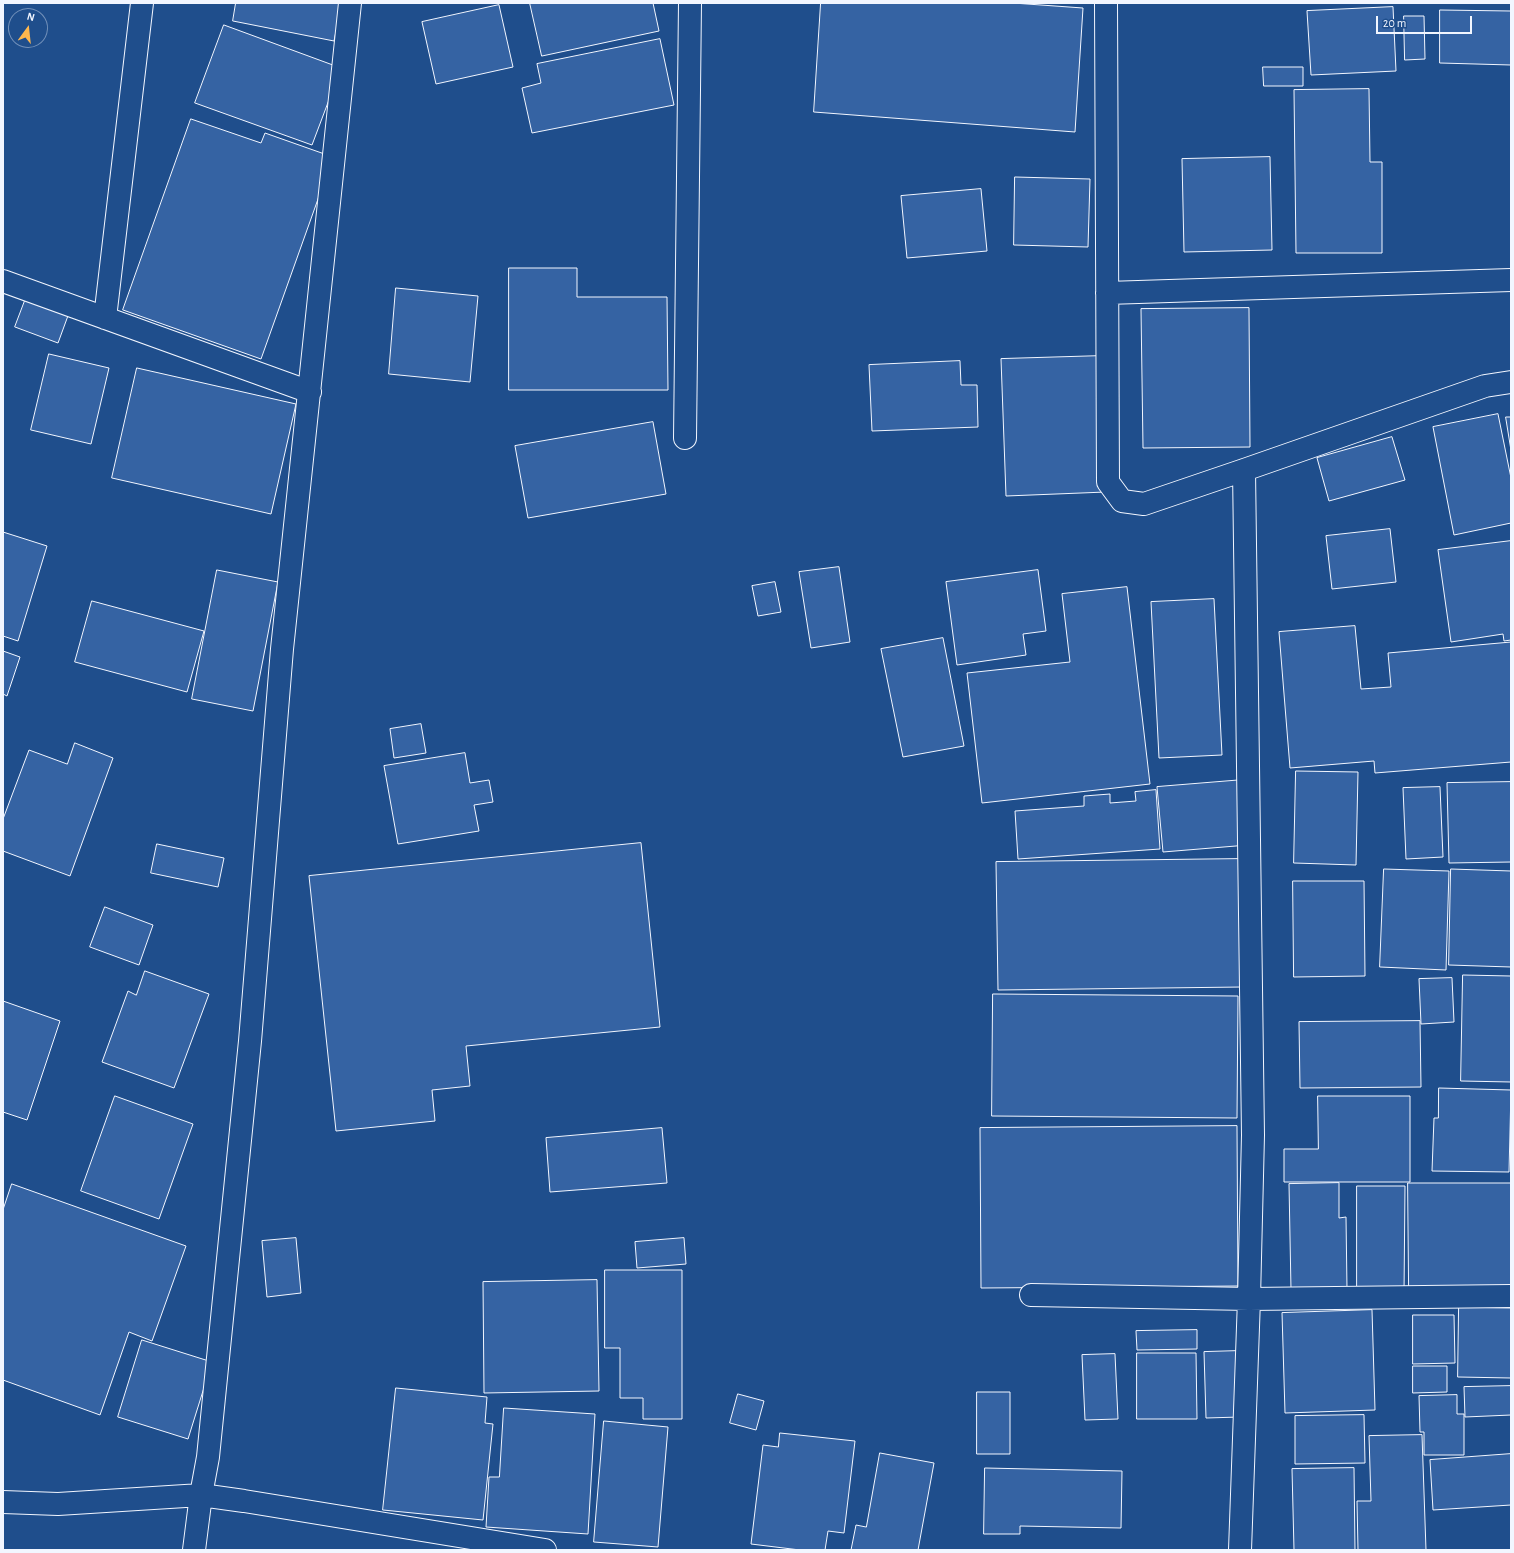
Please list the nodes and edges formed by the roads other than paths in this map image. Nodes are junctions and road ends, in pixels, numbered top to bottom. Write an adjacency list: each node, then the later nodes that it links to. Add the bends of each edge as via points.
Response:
1 (142, 3): 8 (street)
2 (350, 3): 10 (street)
3 (690, 3): 11 (street)
4 (1106, 3): 7 (street)
5 (1511, 280): 7 (street)
6 (3, 281): 8 (street)
7 (1107, 293): 12 (street, via 1108,482 1122,501 1144,504)
8 (105, 318): 10 (street)
9 (1511, 382): 12 (street, via 1485,386)
10 (310, 392): 16 (street, via 282,648 250,1041 208,1457)
11 (685, 438)
12 (1244, 470): 15 (street, via 1253,1135)
13 (1031, 1294): 15 (street)
14 (1511, 1296): 15 (street)
15 (1249, 1299): 20 (street)
16 (201, 1495): 17 (street, via 58,1504); 18 (street); 19 (street)
17 (3, 1502)
18 (194, 1550)
19 (545, 1550)
20 (1240, 1550)

